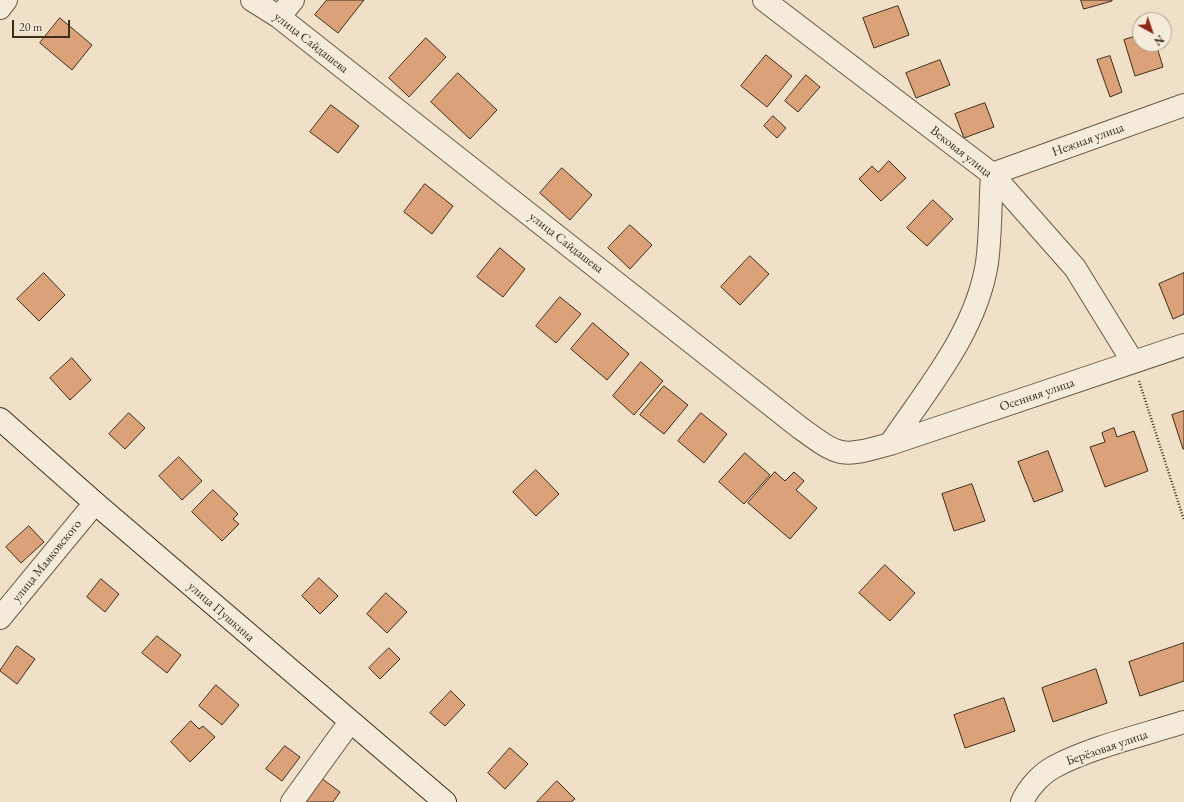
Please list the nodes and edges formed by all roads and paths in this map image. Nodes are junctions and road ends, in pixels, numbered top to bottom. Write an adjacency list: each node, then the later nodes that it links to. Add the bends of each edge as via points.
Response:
1 (6, 0): 5 (street)
2 (252, 0): 6 (street, улица Сайдашева)
3 (293, 0): 6 (street)
4 (768, 1): 8 (street, Вековая улица)
5 (0, 8)
6 (279, 17): 12 (street, улица Сайдашева, via 831,450 856,454)
7 (1184, 105): 8 (street, Нежная улица)
8 (992, 174): 10 (street, Вековая улица, via 1075,268); 12 (street, via 987,263 967,328)
9 (1184, 345): 10 (street, Осенняя улица)
10 (1133, 362): 12 (street, Осенняя улица); 14 (path)
11 (0, 419): 13 (street, улица Пушкина)
12 (890, 444)
13 (95, 503): 15 (street, улица Маяковского); 16 (street, улица Пушкина)
14 (1184, 520)
15 (0, 618)
16 (350, 722): 18 (street); 19 (street, улица Пушкина)
17 (1184, 722): 20 (street, Берёзовая улица, via 1082,754 1054,767 1039,778)
18 (292, 802)
19 (444, 802)
20 (1022, 802)

